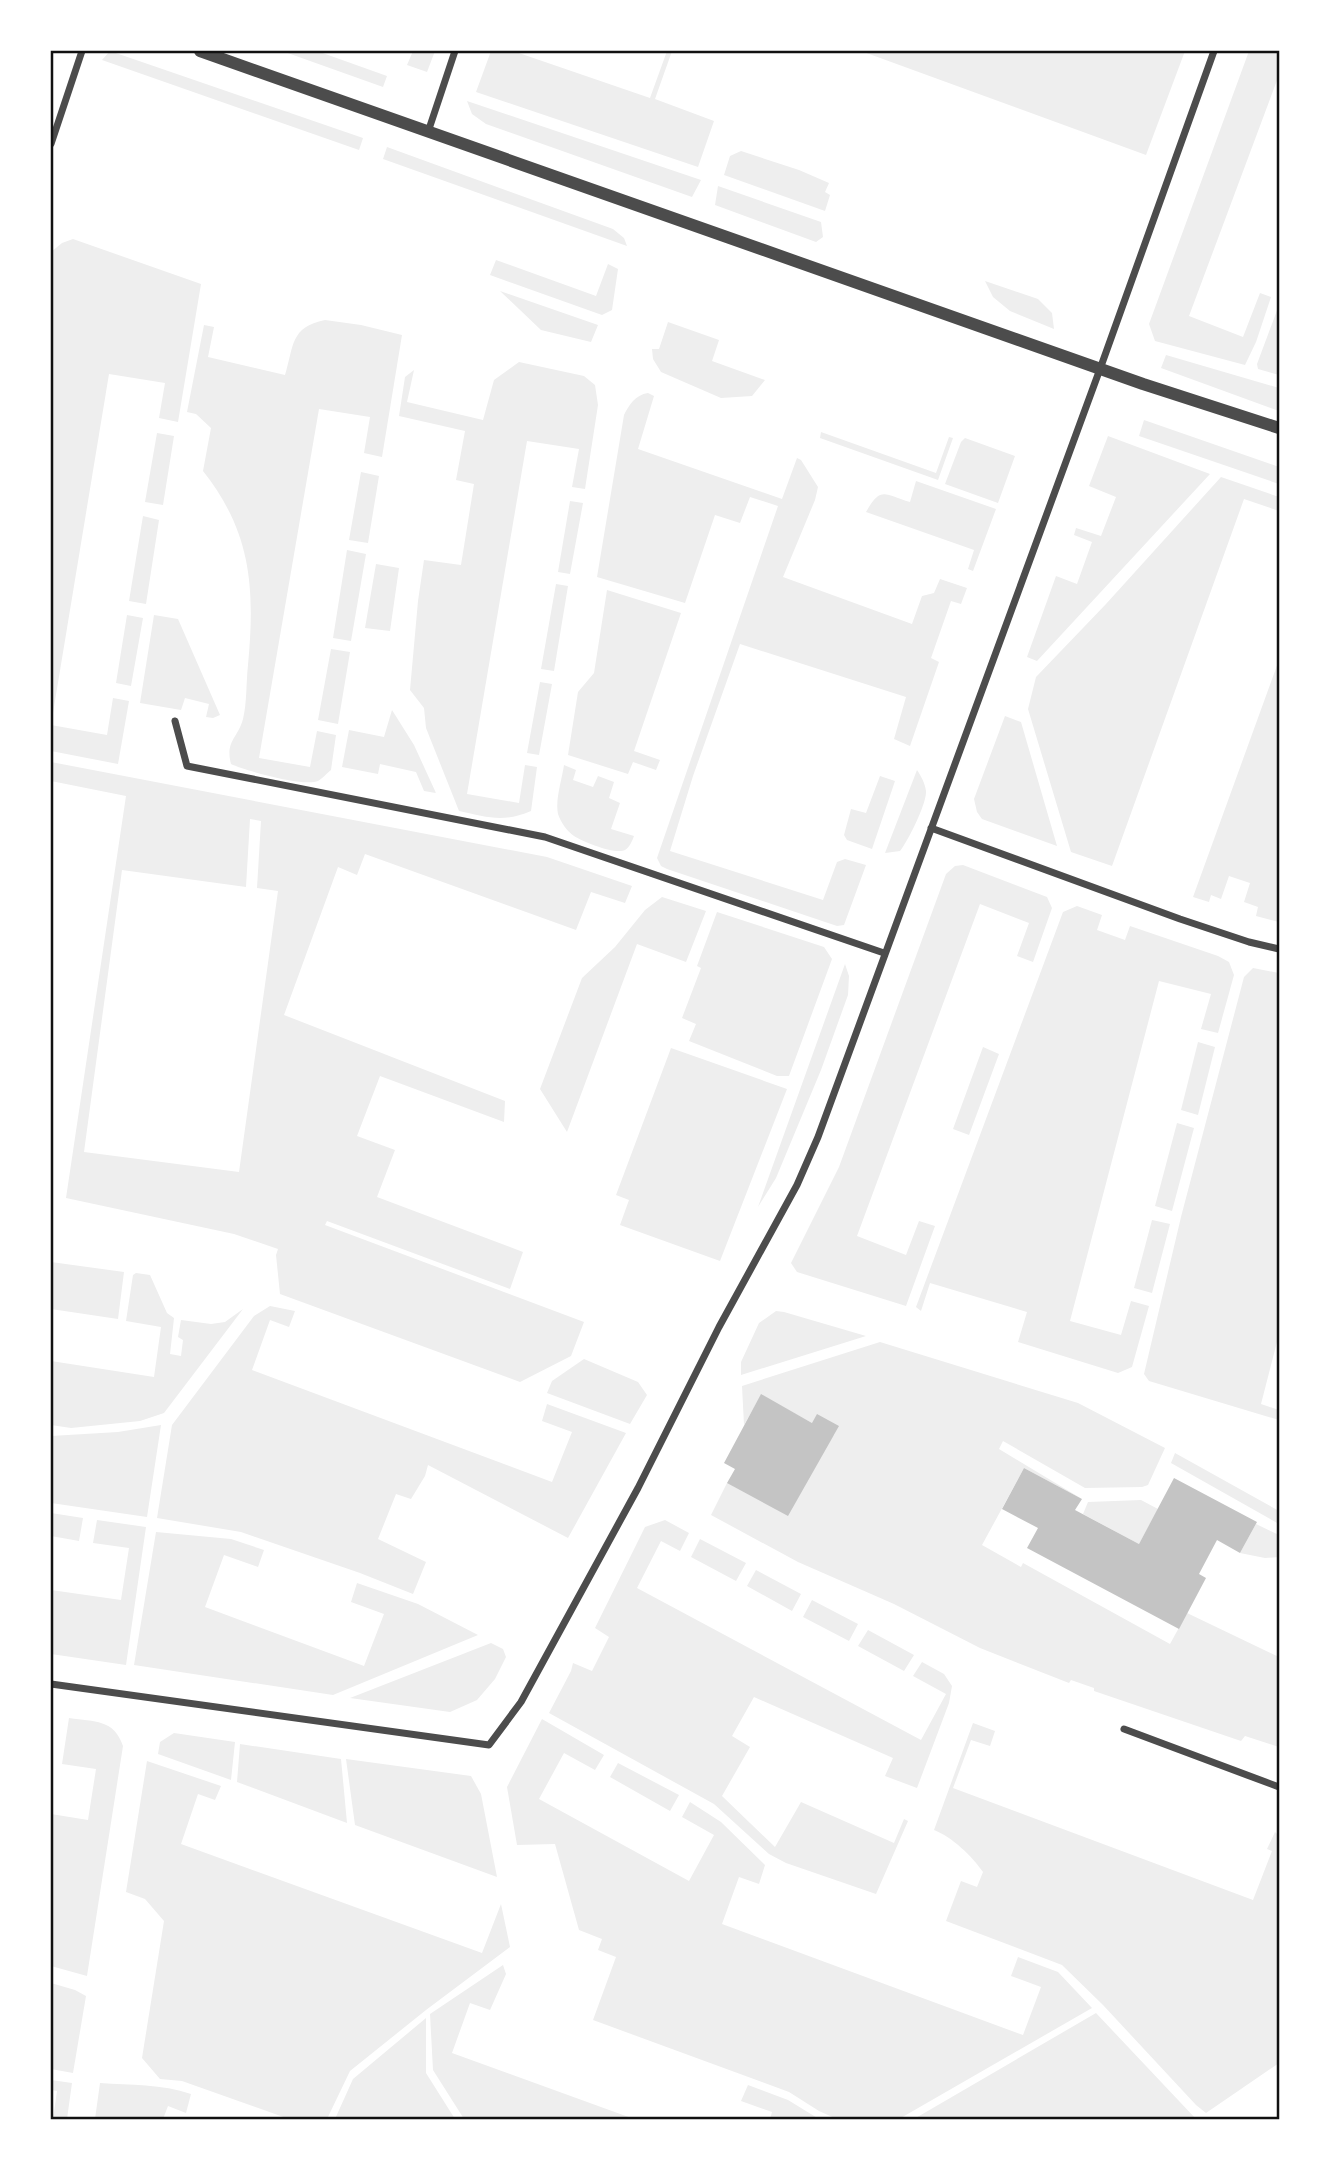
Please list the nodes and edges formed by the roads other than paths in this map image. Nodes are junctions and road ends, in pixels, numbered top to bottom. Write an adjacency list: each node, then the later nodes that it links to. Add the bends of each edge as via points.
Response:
1 (82, 51): 6 (street)
2 (200, 51): 5 (street)
3 (455, 51): 5 (street)
4 (1214, 51): 7 (street)
5 (428, 132): 7 (street)
6 (51, 144)
7 (1100, 369): 8 (street); 10 (street)
8 (1279, 428)
9 (175, 721): 12 (street, via 187,766 545,837)
10 (930, 828): 11 (street, via 1180,919); 12 (street)
11 (1279, 949)
12 (884, 953): 13 (street, via 797,1185 521,1702 489,1745)
13 (51, 1684)
14 (1124, 1729): 15 (street)
15 (1279, 1787)

